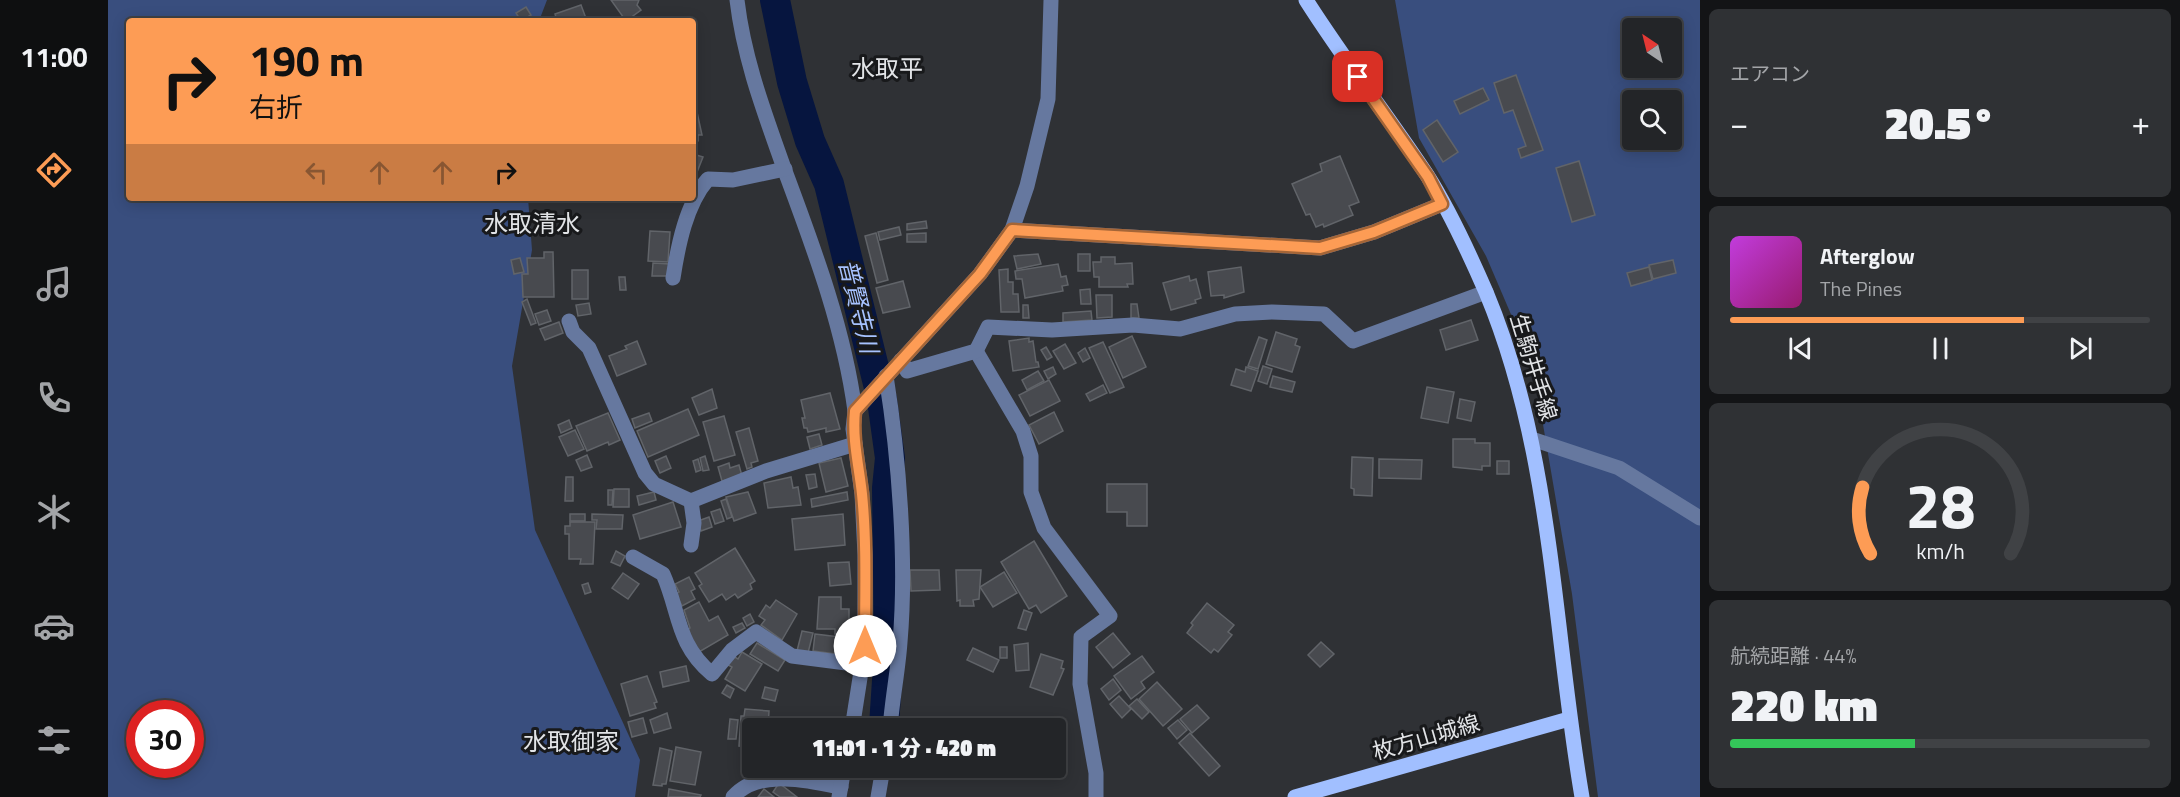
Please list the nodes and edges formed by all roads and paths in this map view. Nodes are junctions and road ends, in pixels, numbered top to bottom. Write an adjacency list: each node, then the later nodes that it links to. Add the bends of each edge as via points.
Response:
1 (737, 0): 4 (street, via 752,78)
2 (1051, 0): 6 (street, via 1048,99)
3 (1306, 0): 5 (main road, 生駒井手線, via 1428,177)
4 (785, 169): 7 (street, via 733,180 708,179 678,246); 13 (street, via 825,280)
5 (1442, 204): 6 (street, via 1374,232 1320,248); 8 (main road, 生駒井手線)
6 (1012, 230): 11 (street, via 980,274)
7 (673, 278)
8 (1486, 292): 10 (street, via 1353,341 1324,314 1272,312 1234,314 1180,329 1133,325 1052,330 988,327); 14 (main road, 生駒井手線, via 1515,371)
9 (569, 321): 16 (street, via 573,332 589,348 645,473 654,484)
10 (976, 351): 11 (street, via 907,371); 28 (street, via 1023,431 1031,456 1031,492 1044,528 1110,616 1081,637 1080,684 1096,773)
11 (901, 360): 12 (street)
12 (884, 379): 13 (street); 22 (street, via 892,411 902,560 900,643)
13 (855, 411): 15 (street)
14 (1532, 439): 17 (street, via 1619,468); 23 (main road, 生駒井手線, via 1557,596)
15 (855, 444): 16 (street, via 766,471); 20 (street, via 862,494 871,645)
16 (691, 501): 18 (street)
17 (1700, 518)
18 (691, 545)
19 (633, 556): 20 (street, via 663,574 685,641 698,662 712,674 732,650 756,632 792,656)
20 (862, 665): 21 (street)
21 (854, 718)
22 (891, 718)
23 (1569, 719): 29 (main road, 枚方山城線); 30 (main road, 生駒井手線)
24 (881, 778): 27 (street)
25 (840, 792): 26 (street, via 798,780 752,781)
26 (733, 797)
27 (878, 797)
28 (1096, 797)
29 (1294, 797)
30 (1582, 797)

